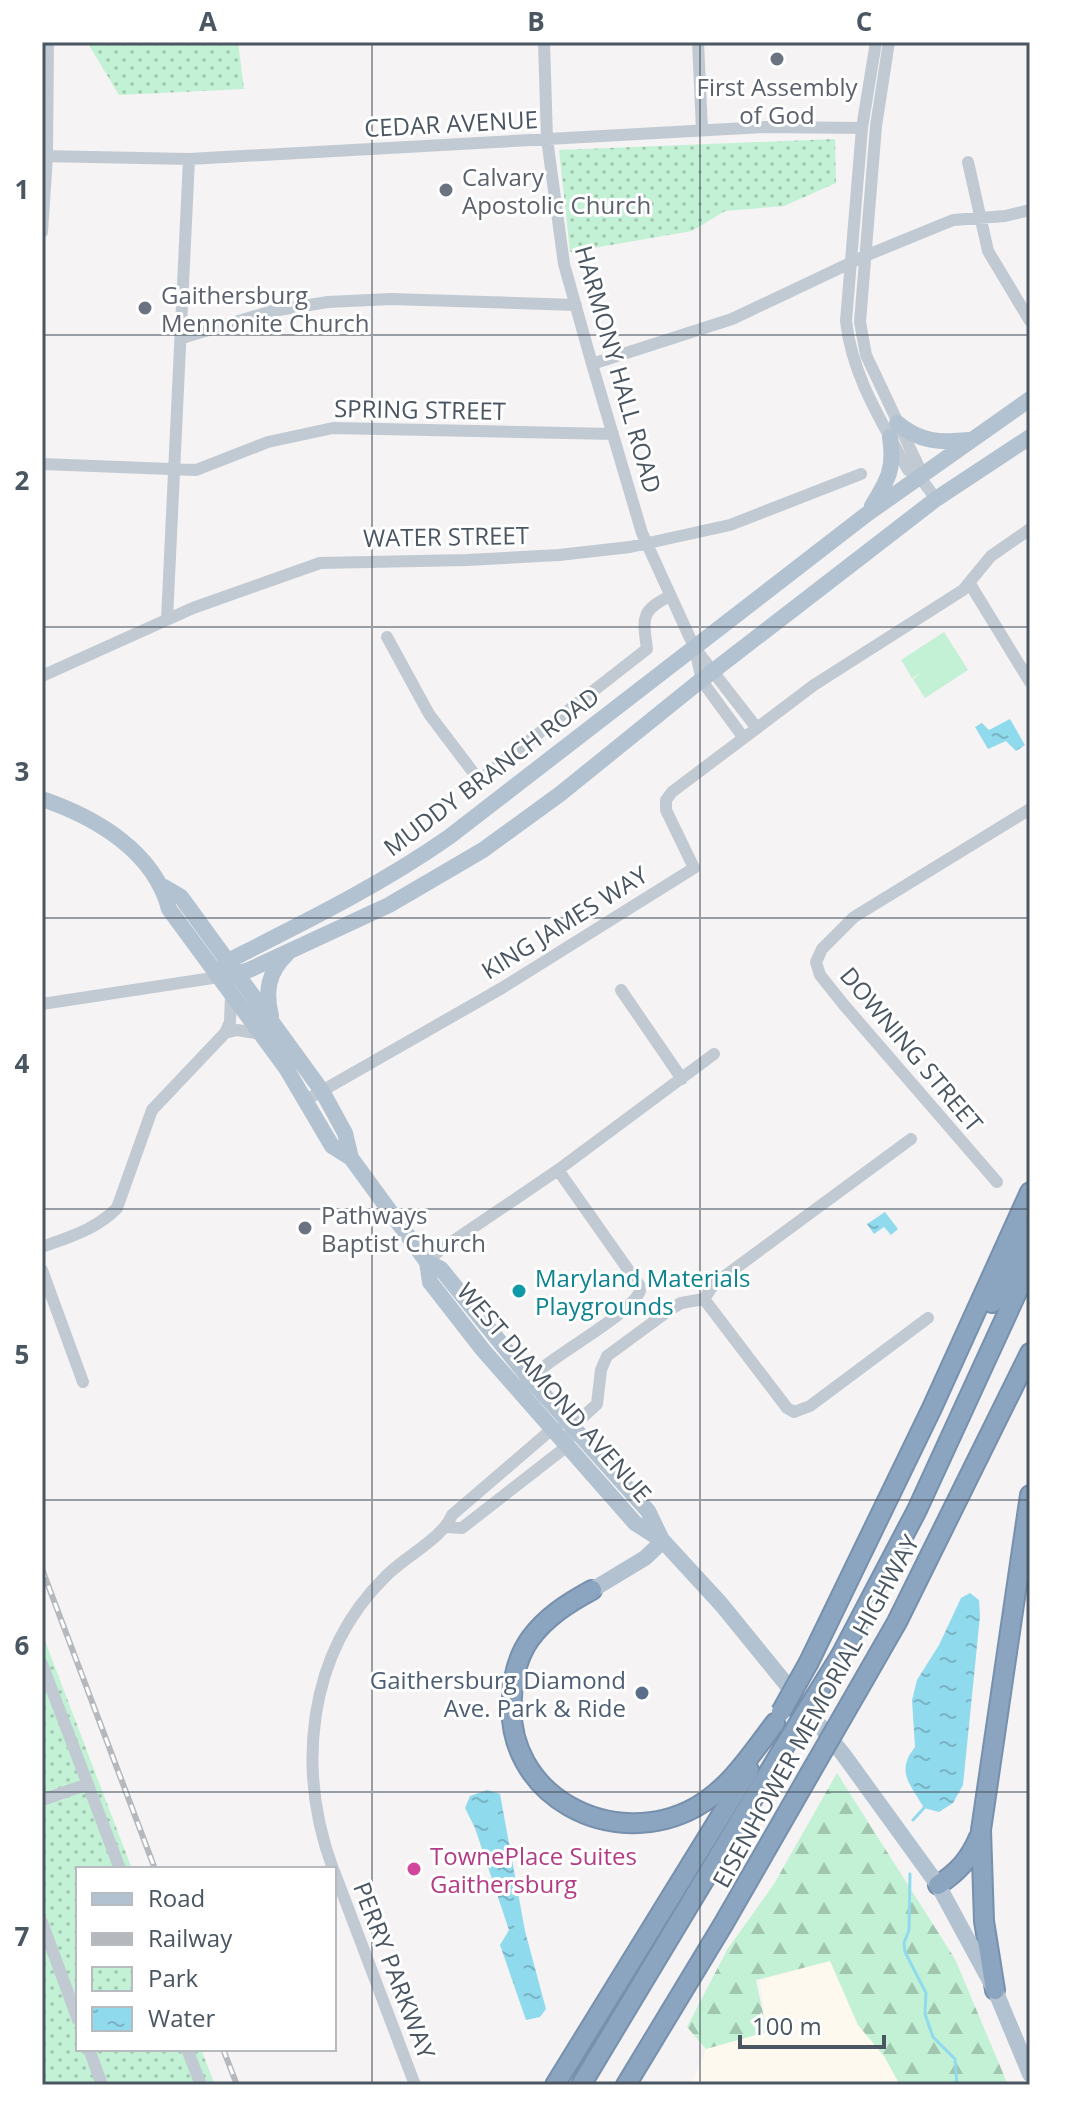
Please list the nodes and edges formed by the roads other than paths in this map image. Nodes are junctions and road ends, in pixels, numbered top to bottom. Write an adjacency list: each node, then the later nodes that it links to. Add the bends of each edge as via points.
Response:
1 (48, 42): 9 (street)
2 (544, 42): 8 (street, HARMONY HALL ROAD)
3 (698, 42): 7 (street)
4 (876, 42): 6 (street)
5 (889, 42): 15 (street)
6 (862, 128): 7 (street, CEDAR AVENUE); 16 (street)
7 (702, 130): 8 (street, CEDAR AVENUE)
8 (547, 139): 10 (street, CEDAR AVENUE); 17 (street, HARMONY HALL ROAD, via 564,264)
9 (44, 156): 10 (street, CEDAR AVENUE); 14 (street)
10 (189, 159): 19 (street)
11 (968, 162): 13 (street)
12 (1030, 210): 13 (street)
13 (981, 218): 15 (street, via 953,220); 18 (street, via 988,251)
14 (42, 232)
15 (865, 256): 16 (street); 22 (street, via 862,338)
16 (852, 262): 20 (street, via 732,319); 22 (street, via 846,321 851,351 860,378)
17 (576, 305): 19 (street, via 328,302 272,311); 20 (street, HARMONY HALL ROAD)
18 (1030, 321)
19 (182, 338): 27 (street)
20 (592, 364): 23 (street, HARMONY HALL ROAD)
21 (1030, 399): 25 (main road, MUDDY BRANCH ROAD)
22 (893, 430): 25 (main road, via 937,443); 29 (street, via 908,470); 31 (main road, via 888,479)
23 (613, 434): 27 (street, SPRING STREET, via 333,428 268,442 196,470); 33 (street, HARMONY HALL ROAD)
24 (1030, 437): 30 (main road, MUDDY BRANCH ROAD)
25 (970, 440): 29 (main road, MUDDY BRANCH ROAD)
26 (42, 464): 27 (street, SPRING STREET)
27 (176, 469): 36 (street)
28 (861, 474): 33 (street, WATER STREET, via 730,525)
29 (919, 476): 30 (street); 31 (main road, MUDDY BRANCH ROAD)
30 (936, 499): 40 (main road, MUDDY BRANCH ROAD)
31 (867, 514): 38 (main road, MUDDY BRANCH ROAD)
32 (1030, 529): 34 (street, KING JAMES WAY, via 991,556)
33 (647, 544): 35 (street, HARMONY HALL ROAD); 36 (street, WATER STREET, via 540,556 320,563)
34 (970, 584): 41 (street); 42 (street, KING JAMES WAY)
35 (670, 596): 37 (street, via 646,611 647,649 479,780 429,714); 38 (street, HARMONY HALL ROAD)
36 (167, 619): 39 (street, WATER STREET)
37 (387, 637)
38 (695, 649): 40 (street); 48 (main road, MUDDY BRANCH ROAD, via 414,862)
39 (42, 676)
40 (708, 677): 42 (street); 43 (street); 47 (main road, MUDDY BRANCH ROAD, via 483,850 389,905)
41 (1030, 682)
42 (756, 727): 43 (street, KING JAMES WAY)
43 (743, 737): 58 (street, KING JAMES WAY, via 666,800 694,868 502,988)
44 (42, 799): 46 (main road, WEST DIAMOND AVENUE, via 110,832)
45 (1030, 809): 63 (street, DOWNING STREET, via 864,910 822,949 816,962 844,1005)
46 (164, 887): 48 (main road, WEST DIAMOND AVENUE, via 181,897); 50 (main road, WEST DIAMOND AVENUE, via 169,909)
47 (290, 951): 49 (main road, MUDDY BRANCH ROAD); 54 (main road, via 268,983)
48 (228, 961): 49 (main road, WEST DIAMOND AVENUE); 50 (main road)
49 (239, 975): 50 (main road, MUDDY BRANCH ROAD); 54 (main road, WEST DIAMOND AVENUE)
50 (219, 977): 52 (main road, WEST DIAMOND AVENUE); 53 (street)
51 (621, 990): 57 (street)
52 (231, 995): 54 (main road, WEST DIAMOND AVENUE); 55 (street)
53 (42, 1004)
54 (267, 1028): 55 (street); 58 (main road, WEST DIAMOND AVENUE); 59 (main road, WEST DIAMOND AVENUE)
55 (225, 1033): 66 (street, via 152,1110 117,1208 107,1219)
56 (714, 1054): 57 (street)
57 (682, 1079): 62 (street)
58 (322, 1091): 59 (street, KING JAMES WAY); 61 (main road, WEST DIAMOND AVENUE, via 345,1133)
59 (306, 1100): 61 (main road, WEST DIAMOND AVENUE, via 332,1146)
60 (911, 1139): 70 (street, WEST DIAMOND AVENUE, via 714,1284)
61 (351, 1158): 67 (main road, WEST DIAMOND AVENUE)
62 (558, 1170): 67 (street); 73 (street, via 639,1285 628,1307)
63 (997, 1182)
64 (1030, 1192): 80 (highway)
65 (1030, 1231): 80 (highway)
66 (42, 1247)
67 (427, 1262): 73 (main road, WEST DIAMOND AVENUE, via 441,1269); 75 (main road, WEST DIAMOND AVENUE, via 430,1282)
68 (1030, 1264): 103 (highway, bridge, via 917,1510 841,1655)
69 (42, 1270): 74 (street)
70 (704, 1299): 71 (street, via 794,1412 810,1406); 76 (street, WEST DIAMOND AVENUE, via 681,1303 611,1352 601,1370 597,1404)
71 (928, 1318)
72 (1030, 1353): 104 (highway, EISENHOWER MEMORIAL HIGHWAY, bridge, via 897,1622)
73 (529, 1378): 75 (street); 76 (main road, WEST DIAMOND AVENUE)
74 (83, 1382)
75 (517, 1391): 77 (main road, WEST DIAMOND AVENUE)
76 (573, 1426): 77 (street); 78 (street); 82 (main road, WEST DIAMOND AVENUE, via 648,1511)
77 (551, 1430): 78 (main road, WEST DIAMOND AVENUE); 81 (street, PERRY PARKWAY, via 452,1515)
78 (566, 1447): 81 (street, PERRY PARKWAY, via 462,1528); 82 (main road, WEST DIAMOND AVENUE, via 635,1523)
79 (1030, 1495): 88 (highway)
80 (879, 1517): 85 (highway, bridge)
81 (447, 1527): 90 (street, PERRY PARKWAY, via 374,1587 354,1612 323,1679 312,1735 313,1794)
82 (663, 1541): 83 (main road); 92 (main road, WEST DIAMOND AVENUE, via 843,1754)
83 (592, 1590): 85 (highway, via 544,1623 528,1642 513,1682 514,1736 532,1773 554,1797 583,1814 618,1824 668,1818 696,1807 737,1774)
84 (42, 1664): 86 (street)
85 (778, 1717): 102 (highway)
86 (88, 1784): 87 (street); 89 (street)
87 (42, 1800)
88 (981, 1830): 92 (highway, via 972,1855); 94 (highway, via 984,1921)
89 (119, 1867)
90 (333, 1867)
91 (336, 1875): 101 (street, PERRY PARKWAY)
92 (938, 1885): 94 (main road, WEST DIAMOND AVENUE)
93 (42, 1922): 95 (street)
94 (995, 1990): 98 (main road, WEST DIAMOND AVENUE)
95 (76, 2015)
96 (90, 2051): 99 (street)
97 (188, 2051): 100 (street)
98 (1030, 2074)
99 (102, 2085)
100 (201, 2085)
101 (415, 2085)
102 (555, 2085)
103 (581, 2085)
104 (626, 2085)

